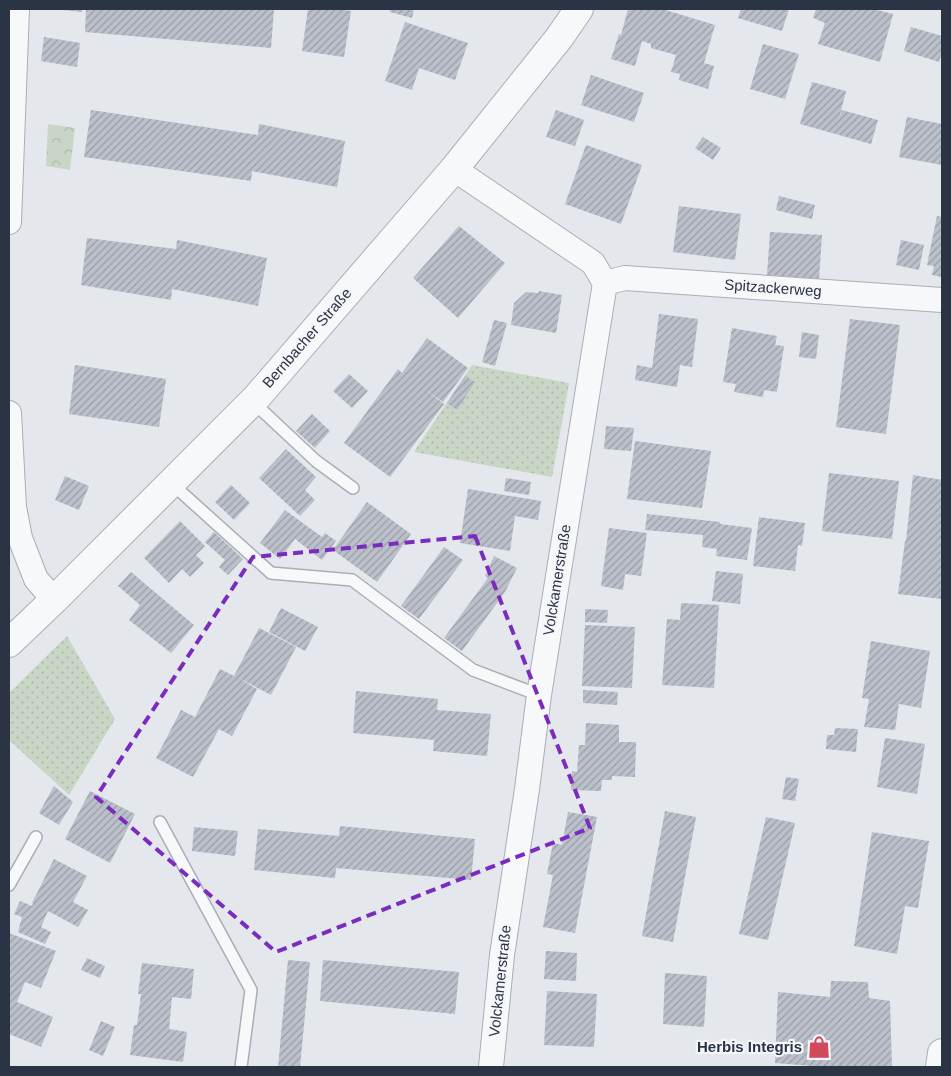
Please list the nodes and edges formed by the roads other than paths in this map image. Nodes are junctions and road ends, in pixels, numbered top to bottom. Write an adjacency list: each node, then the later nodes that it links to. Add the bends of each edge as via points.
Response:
1 (17, 9): 4 (street)
2 (580, 9): 3 (street, Bernbacher Straße)
3 (454, 169): 5 (street, via 593,263); 7 (street, Bernbacher Straße)
4 (9, 222)
5 (605, 283): 6 (street, Spitzackerweg, via 625,278); 13 (street, Volckamerstraße)
6 (942, 300)
7 (252, 401): 9 (street, Bernbacher Straße); 10 (lane, via 316,462)
8 (9, 413): 11 (street, via 14,507 20,538 36,579)
9 (171, 484): 11 (street, Bernbacher Straße); 13 (lane, via 271,573 352,580 473,670)
10 (353, 488)
11 (54, 600): 12 (street, Bernbacher Straße)
12 (9, 643)
13 (539, 695): 19 (street, Volckamerstraße, via 502,955)
14 (160, 822): 18 (lane, via 251,990)
15 (36, 837): 16 (lane)
16 (9, 885)
17 (942, 1053): 20 (street)
18 (241, 1067)
19 (491, 1067)
20 (940, 1067)

